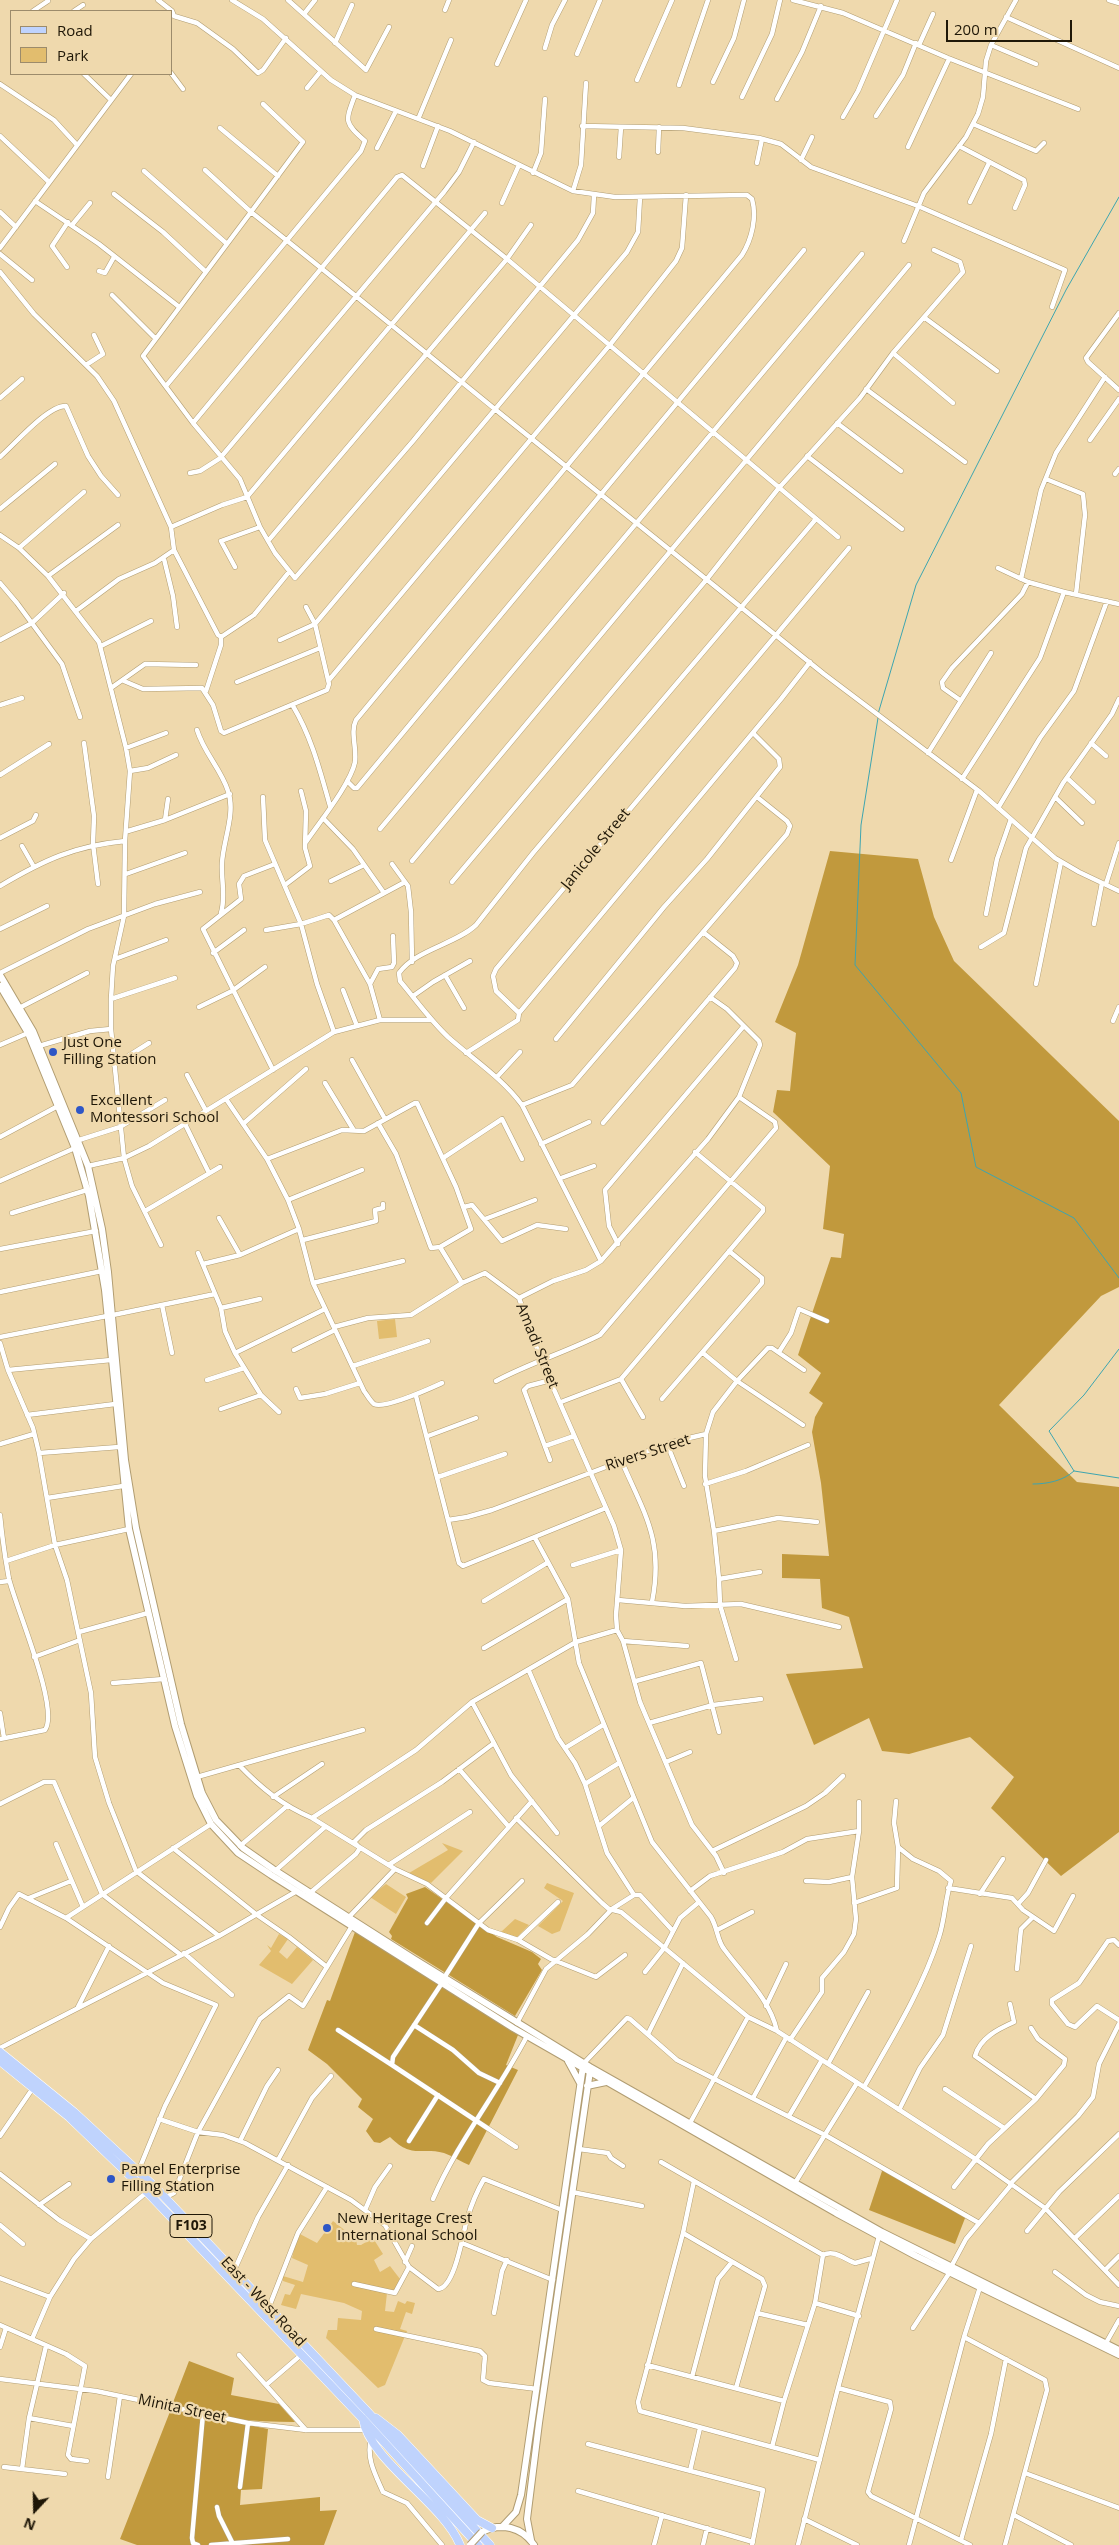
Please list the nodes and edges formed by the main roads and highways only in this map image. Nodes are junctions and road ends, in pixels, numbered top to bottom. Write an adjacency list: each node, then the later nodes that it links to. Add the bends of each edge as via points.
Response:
1 (0, 974): 3 (main road, via 21,1007 39,1046 88,1166 102,1228)
2 (0, 986): 3 (main road, via 28,1033 75,1148 96,1231)
3 (110, 1316): 4 (main road, via 136,1528 181,1724 197,1777 216,1820 240,1846 275,1871); 4 (main road, via 111,1360 129,1529 192,1781 211,1824 238,1852)
4 (443, 1981): 6 (main road); 8 (main road, via 517,2023)
5 (0, 2050): 16 (main road, East - West Road / F103, via 74,2112 164,2198)
6 (568, 2060): 8 (main road); 11 (main road)
7 (0, 2061): 16 (main road, East - West Road / F103, via 69,2117 147,2192 301,2354)
8 (583, 2066): 9 (main road); 11 (main road)
9 (590, 2070): 10 (main road); 12 (main road); 13 (main road)
10 (606, 2082): 12 (main road); 13 (main road, via 879,2236)
11 (580, 2083): 17 (main road, via 519,2505)
12 (588, 2086): 19 (main road, via 529,2502)
13 (951, 2270): 14 (main road); 15 (main road, via 980,2288)
14 (1119, 2350)
15 (1119, 2356)
16 (366, 2417): 18 (main road, via 387,2425 478,2520); 20 (main road, via 365,2430 371,2439 449,2526); 22 (main road, East - West Road / F103); 23 (main road, East - West Road / F103)
17 (502, 2527): 18 (main road); 19 (main road, via 518,2530)
18 (492, 2528): 21 (main road, bridge, via 482,2532)
19 (532, 2542)
20 (460, 2545)
21 (470, 2545)
22 (478, 2545)
23 (490, 2545)

